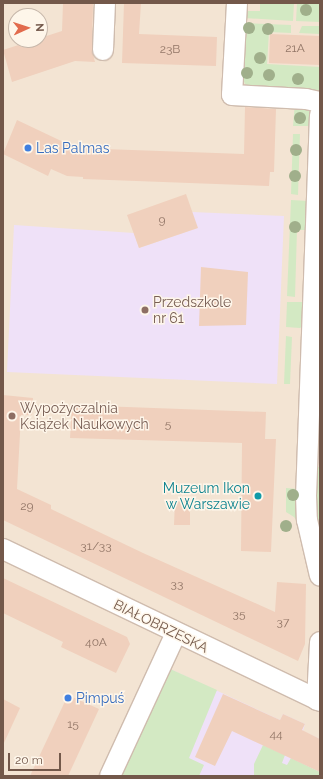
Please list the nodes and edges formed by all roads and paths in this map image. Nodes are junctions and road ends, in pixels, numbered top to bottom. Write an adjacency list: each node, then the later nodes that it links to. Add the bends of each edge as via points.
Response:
1 (105, 3): 3 (street)
2 (236, 3): 4 (street, via 232,95)
3 (103, 50)
4 (320, 102)
5 (320, 115): 7 (street, via 306,495 307,520)
6 (3, 549): 8 (street, BIAŁOBRZESKA)
7 (320, 576)
8 (176, 633): 10 (street, BIAŁOBRZESKA); 11 (street)
9 (320, 642): 10 (street)
10 (319, 700)
11 (110, 776)

